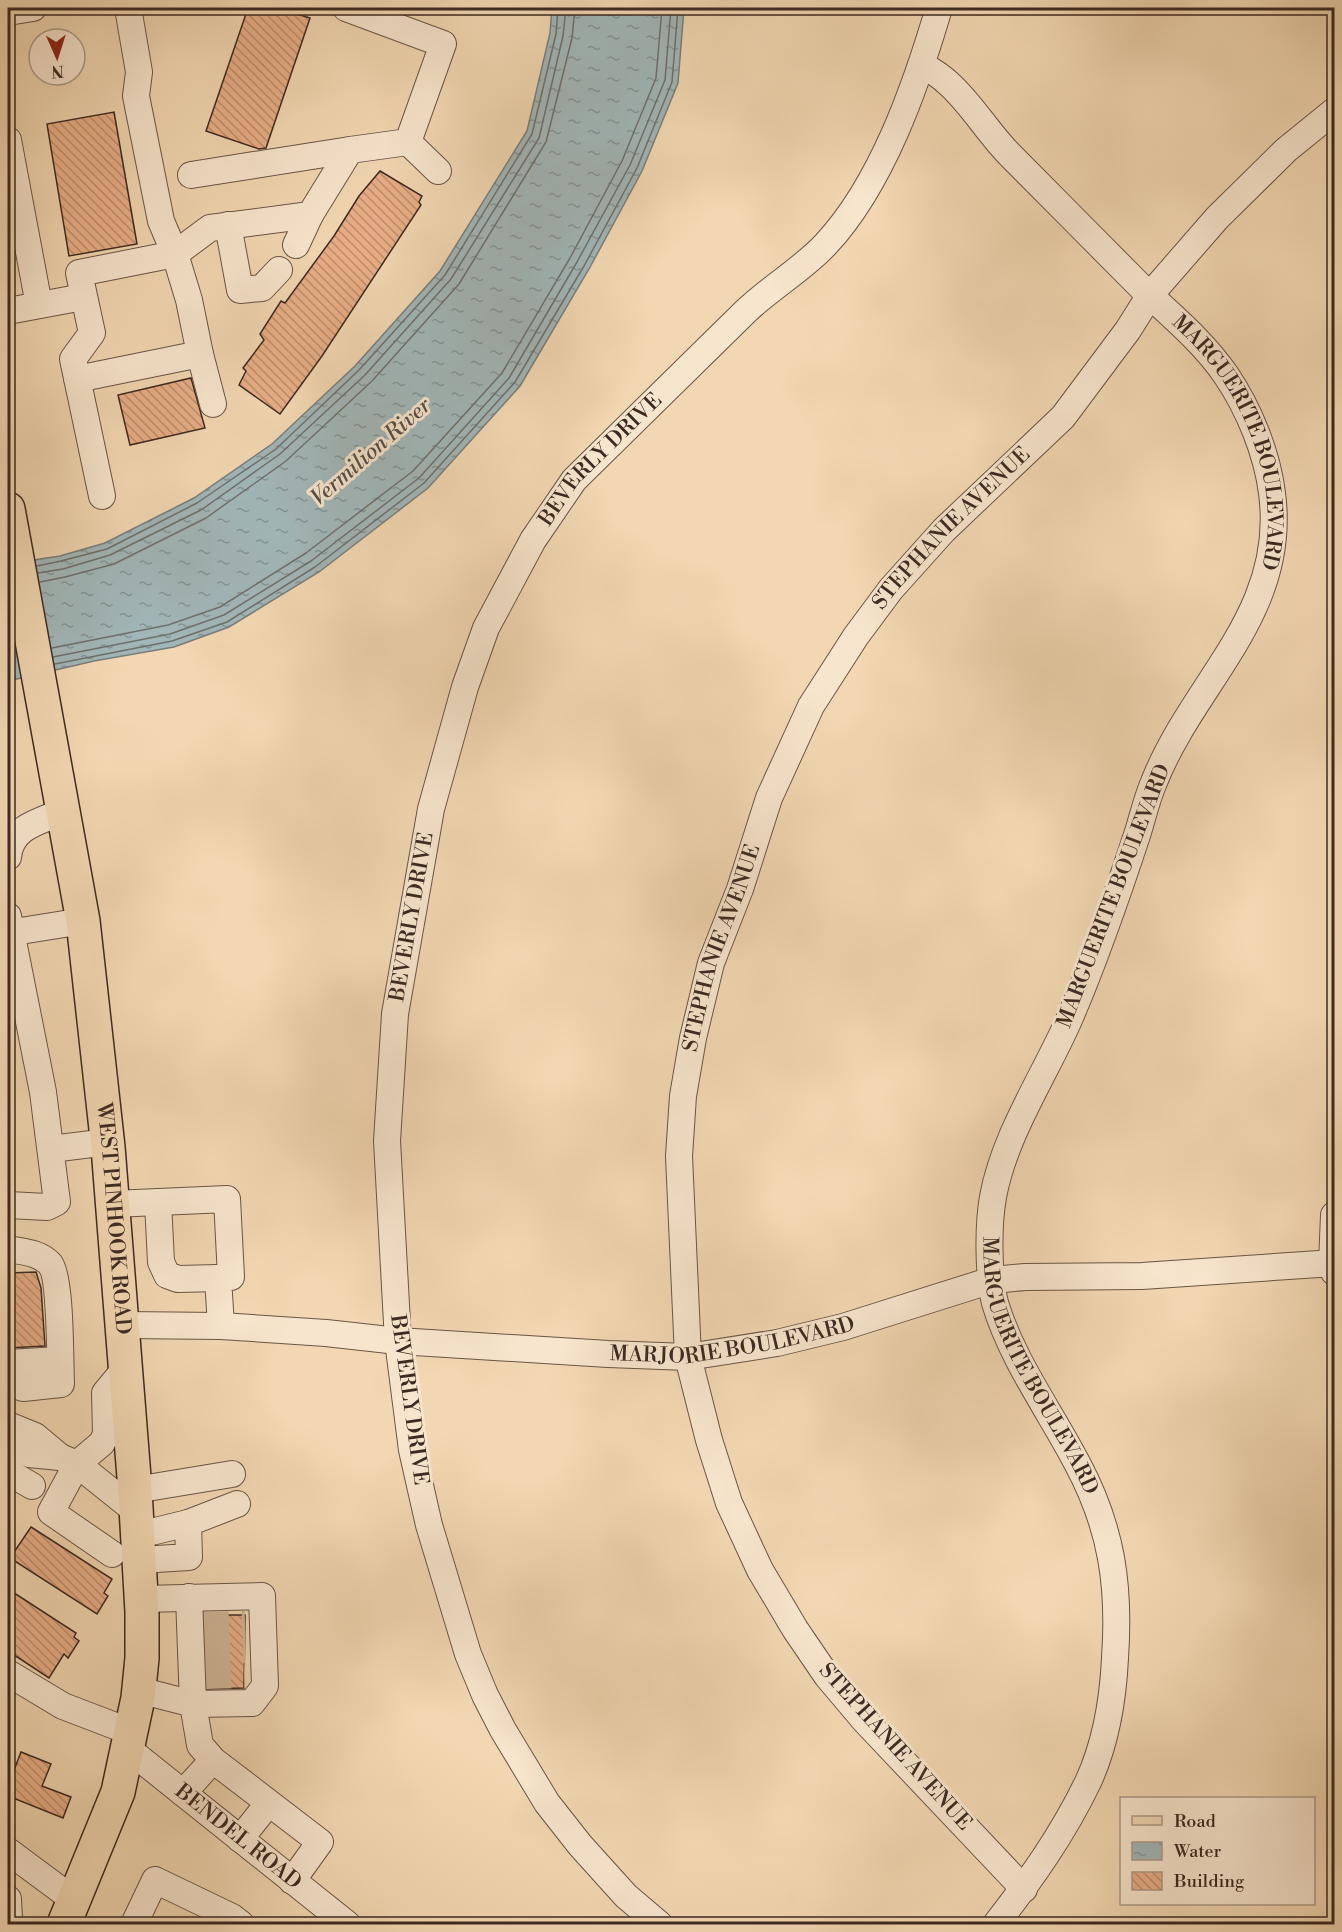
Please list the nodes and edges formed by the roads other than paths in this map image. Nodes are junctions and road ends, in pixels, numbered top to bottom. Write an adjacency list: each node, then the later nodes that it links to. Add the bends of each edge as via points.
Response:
1 (33, 8): 5 (street)
2 (128, 8): 16 (street, via 139,72 136,96 161,221)
3 (346, 8): 9 (street, via 443,44)
4 (939, 8): 6 (street, BEVERLY DRIVE)
5 (8, 12)
6 (922, 64): 18 (street, MARGUERITE BOULEVARD, via 946,81 995,140); 43 (street, BEVERLY DRIVE, via 882,160 852,213 816,254 746,310 574,480 533,540 486,628 431,809 395,1014 387,1141)
7 (1335, 111): 18 (street, STEPHANIE AVENUE, via 1286,150 1240,195)
8 (8, 140): 20 (street)
9 (408, 142): 10 (street); 11 (street)
10 (350, 150): 12 (street); 13 (street)
11 (438, 171)
12 (191, 175)
13 (310, 215): 14 (street); 15 (street)
14 (228, 225): 16 (street, via 210,228); 17 (street, via 240,290 262,288)
15 (296, 245)
16 (175, 254): 19 (street, via 78,273); 22 (street)
17 (279, 270)
18 (1150, 295): 40 (street, MARGUERITE BOULEVARD, via 1204,347 1243,404 1269,475 1274,515 1272,547 1267,577 1252,614 1154,781 1098,948 1068,1022 999,1167 990,1229); 44 (street, STEPHANIE AVENUE, via 1063,417 944,530 884,598 811,706 769,798 711,963 683,1096 679,1156)
19 (83, 297): 20 (street); 23 (street, via 92,333 73,359)
20 (39, 305): 21 (street)
21 (8, 311)
22 (200, 354): 23 (street); 24 (street)
23 (77, 379): 25 (street)
24 (213, 404)
25 (102, 496)
26 (8, 508): 27 (main road, WEST PINHOOK ROAD)
27 (62, 812): 28 (street, via 21,830 8,848); 29 (main road, WEST PINHOOK ROAD)
28 (8, 857)
29 (83, 921): 30 (street); 31 (main road, WEST PINHOOK ROAD)
30 (8, 927): 32 (street, via 34,1041)
31 (108, 1142): 32 (street); 34 (main road, WEST PINHOOK ROAD)
32 (51, 1149): 35 (street, via 57,1202 47,1207)
33 (158, 1202): 34 (street); 39 (street, via 161,1262 167,1275 178,1279); 39 (street, via 227,1200 231,1277)
34 (113, 1204): 41 (main road, WEST PINHOOK ROAD)
35 (8, 1205)
36 (1335, 1215): 38 (street)
37 (8, 1249): 45 (street, via 36,1254 51,1266 56,1286)
38 (1334, 1266): 40 (street, MARJORIE BOULEVARD)
39 (218, 1278): 42 (street)
40 (992, 1280): 44 (street, MARJORIE BOULEVARD, via 843,1327 777,1343); 69 (street, MARGUERITE BOULEVARD, via 996,1306 1012,1344 1100,1512 1115,1573 1117,1599 1114,1679 1105,1734 1085,1788)
41 (123, 1325): 42 (street, MARJORIE BOULEVARD); 47 (main road, WEST PINHOOK ROAD)
42 (221, 1326): 43 (street, MARJORIE BOULEVARD)
43 (398, 1341): 44 (street, MARJORIE BOULEVARD); 76 (street, BEVERLY DRIVE, via 412,1450 429,1525 468,1654 485,1695 547,1803 626,1896)
44 (688, 1357): 69 (street, STEPHANIE AVENUE, via 729,1503 760,1570 795,1629 865,1721)
45 (60, 1359): 46 (street); 48 (street, via 61,1384)
46 (8, 1363)
47 (125, 1370): 50 (street, via 105,1393 106,1434 102,1443); 56 (main road, WEST PINHOOK ROAD)
48 (15, 1385): 49 (street)
49 (8, 1432): 50 (street, via 29,1454)
50 (69, 1460): 56 (street); 56 (street, via 51,1512)
51 (8, 1472): 53 (street)
52 (232, 1474): 56 (street)
53 (32, 1486)
54 (237, 1504): 55 (street)
55 (188, 1522): 56 (street); 56 (street, via 189,1557)
56 (132, 1530): 58 (main road, WEST PINHOOK ROAD)
57 (189, 1597): 58 (street); 61 (street, via 197,1637 198,1676); 61 (street, via 262,1596 254,1624 254,1650 255,1675 265,1686 252,1703)
58 (142, 1599): 60 (main road, WEST PINHOOK ROAD)
59 (8, 1673): 62 (street, BENDEL ROAD)
60 (139, 1690): 61 (street); 62 (main road, WEST PINHOOK ROAD)
61 (193, 1704): 63 (street, via 200,1745)
62 (130, 1741): 64 (street, BENDEL ROAD); 71 (main road, WEST PINHOOK ROAD, via 118,1792)
63 (213, 1760): 64 (street); 65 (street)
64 (183, 1793): 66 (street, BENDEL ROAD)
65 (268, 1803): 66 (street); 68 (street, via 320,1842)
66 (240, 1839): 68 (street, BENDEL ROAD)
67 (8, 1851): 71 (street)
68 (292, 1881): 73 (street, BENDEL ROAD)
69 (1024, 1889): 77 (street, MARGUERITE BOULEVARD)
70 (8, 1899): 72 (street)
71 (69, 1912)
72 (8, 1921)
73 (339, 1922)
74 (137, 1923): 75 (street, via 155,1880)
75 (241, 1924)
76 (659, 1924)
77 (996, 1924)

